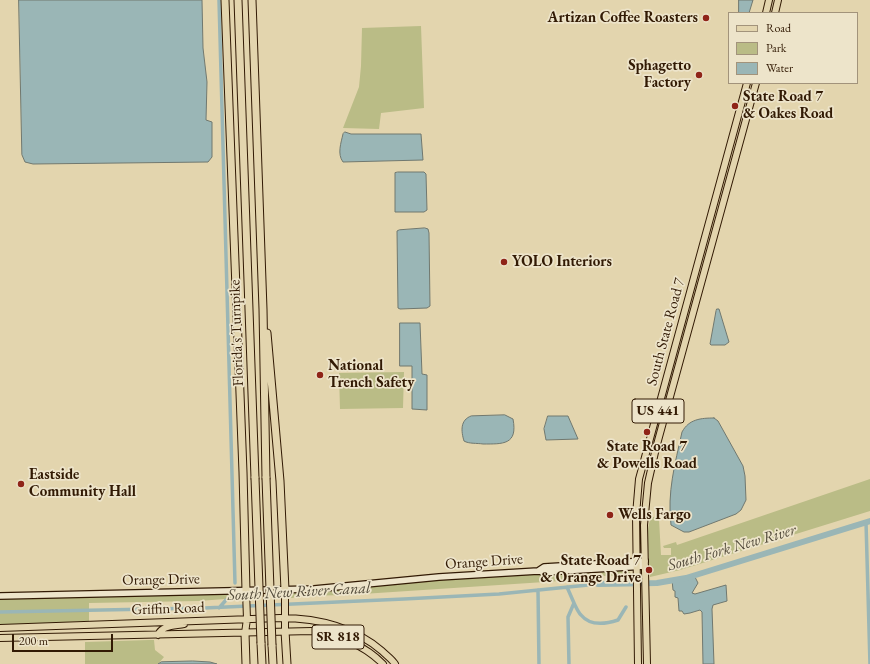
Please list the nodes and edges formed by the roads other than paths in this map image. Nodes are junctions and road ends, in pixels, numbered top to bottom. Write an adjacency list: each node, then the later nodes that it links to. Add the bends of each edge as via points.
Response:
1 (225, 0): 21 (highway)
2 (238, 0): 34 (highway, Florida's Turnpike, bridge)
3 (252, 0): 12 (highway, Florida's Turnpike)
4 (769, 0): 6 (main road)
5 (778, 0): 7 (main road)
6 (766, 12)
7 (775, 12)
8 (747, 84): 10 (main road, South State Road 7 / US 441)
9 (756, 84): 11 (main road, South State Road 7 / US 441)
10 (724, 167): 11 (main road, via 728,172); 13 (main road, South State Road 7 / US 441)
11 (729, 181): 14 (main road, South State Road 7 / US 441)
12 (263, 309): 20 (highway, via 280,481); 35 (highway, Florida's Turnpike, bridge)
13 (646, 453): 14 (main road, via 650,458); 17 (main road, South State Road 7 / US 441, via 636,503)
14 (651, 469): 15 (main road, South State Road 7 / US 441, via 646,506)
15 (645, 563): 17 (street, Orange Drive); 41 (main road, South State Road 7 / US 441)
16 (590, 564): 17 (street, Orange Drive); 18 (street); 19 (street, Orange Drive, via 544,567)
17 (636, 564): 18 (street, Orange Drive); 32 (main road, South State Road 7 / US 441)
18 (582, 570): 19 (street, Orange Drive)
19 (538, 571): 20 (street, Orange Drive)
20 (284, 590): 21 (street, Orange Drive); 23 (main road)
21 (246, 591): 22 (street, Orange Drive); 24 (main road)
22 (0, 596)
23 (286, 615): 24 (main road, Griffin Road / SR 818); 28 (main road); 38 (main road, Griffin Road / SR 818, via 334,624 376,646)
24 (247, 616): 25 (main road, Griffin Road / SR 818); 29 (main road)
25 (197, 621): 26 (main road, Griffin Road / SR 818); 30 (main road, via 164,628)
26 (147, 622): 27 (main road, Griffin Road / SR 818); 30 (main road)
27 (0, 628)
28 (285, 631): 29 (main road, Griffin Road / SR 818); 36 (highway); 37 (main road, Griffin Road / SR 818, via 312,631 334,635 360,646)
29 (245, 633): 30 (main road, Griffin Road / SR 818); 33 (highway)
30 (158, 635): 31 (main road, Griffin Road / SR 818)
31 (0, 638)
32 (638, 654): 39 (main road, South State Road 7 / US 441); 40 (main road)
33 (246, 664)
34 (262, 664)
35 (273, 664)
36 (287, 664)
37 (383, 664)
38 (395, 664)
39 (638, 664)
40 (642, 664)
41 (648, 664)

